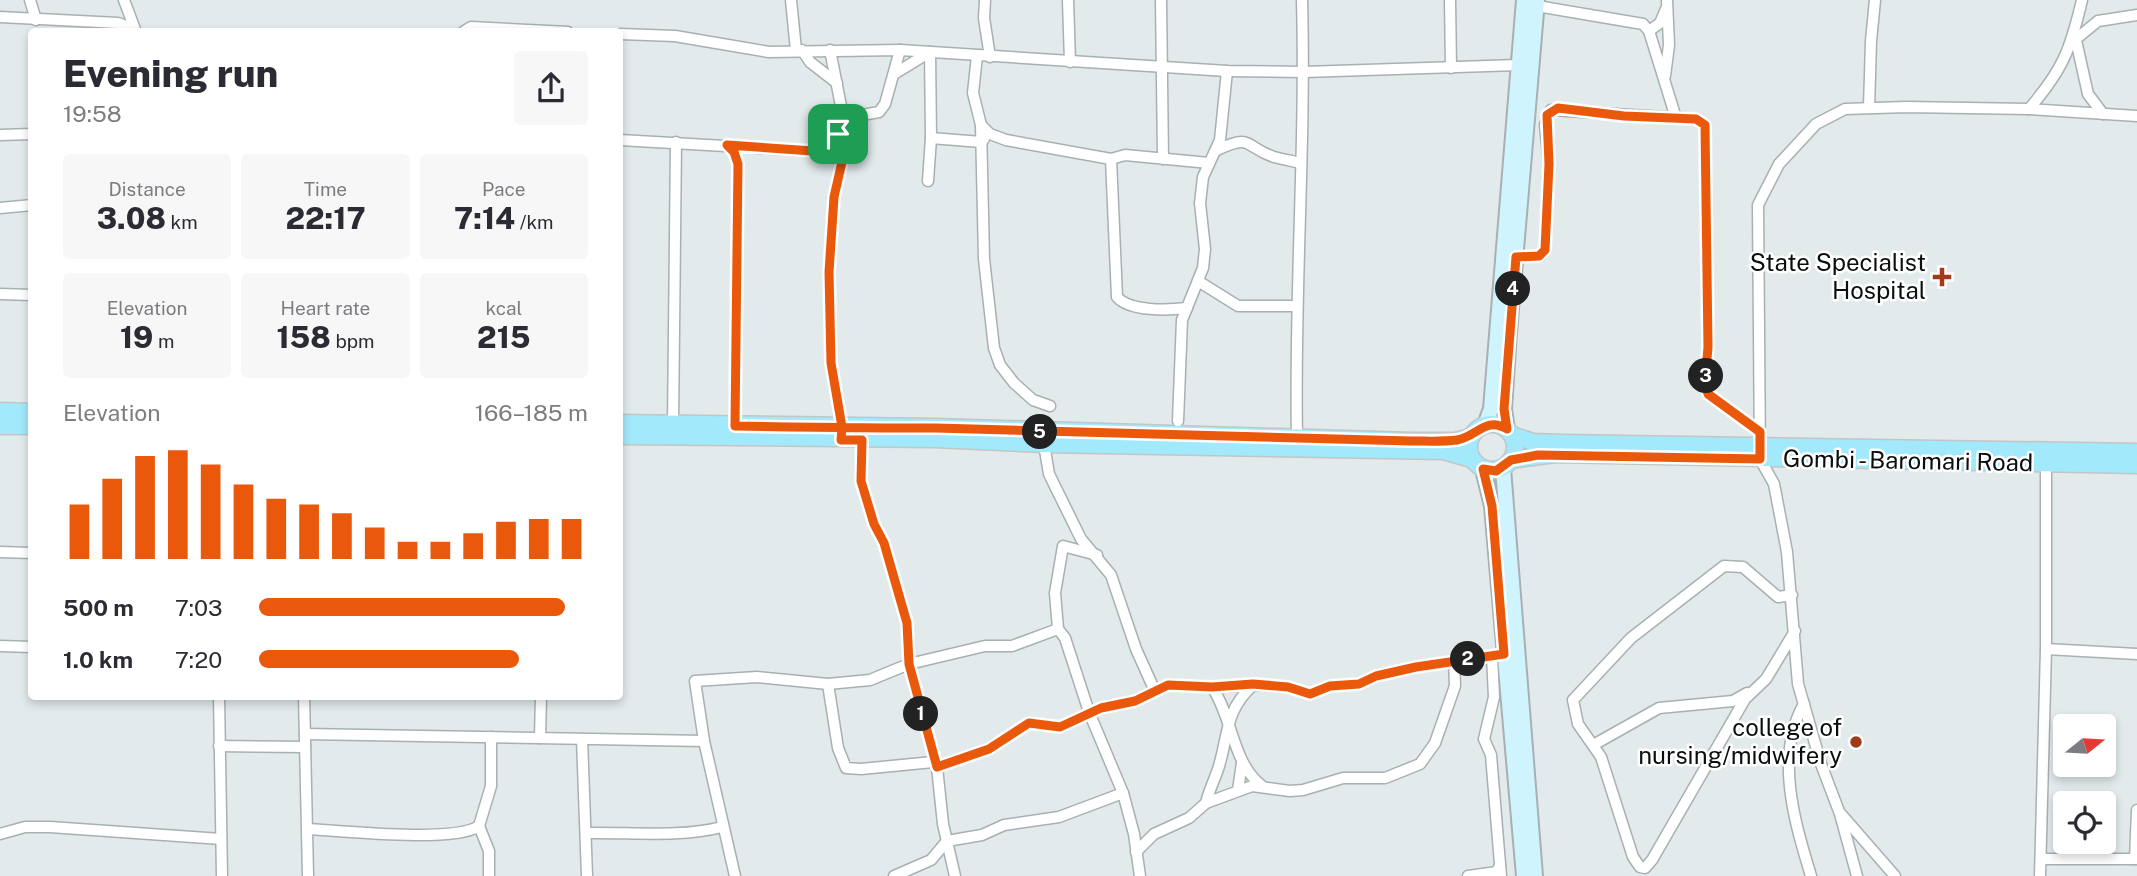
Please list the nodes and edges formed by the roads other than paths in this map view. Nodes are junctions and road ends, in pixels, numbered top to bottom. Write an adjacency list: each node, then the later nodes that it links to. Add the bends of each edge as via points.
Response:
1 (30, 0): 15 (street)
2 (124, 0): 18 (street)
3 (792, 0): 24 (street)
4 (985, 0): 29 (street)
5 (1068, 0): 30 (street)
6 (1161, 0): 32 (street)
7 (1302, 0): 35 (street)
8 (1450, 0): 33 (street)
9 (1875, 0): 39 (street)
10 (2081, 0): 23 (street)
11 (1532, 2): 21 (street, via 1637,22); 31 (main road); 63 (main road)
12 (1667, 2): 21 (street, via 1660,23); 37 (street)
13 (2137, 15): 23 (street, via 2098,21)
14 (0, 17): 15 (street)
15 (36, 20): 16 (street)
16 (66, 27): 17 (street, via 118,23)
17 (130, 28)
18 (134, 28)
19 (469, 28): 20 (street)
20 (490, 28)
21 (1649, 32): 37 (street)
22 (623, 34): 24 (street, via 675,36 769,52)
23 (2075, 35): 40 (street, via 2059,71); 41 (street, via 2088,94)
24 (799, 50): 25 (street); 38 (street)
25 (830, 50): 26 (street); 38 (street)
26 (900, 50): 27 (street); 36 (street)
27 (930, 52): 28 (street); 36 (street); 50 (street)
28 (977, 56): 29 (street); 45 (street, via 973,93)
29 (990, 57): 30 (street)
30 (1070, 62): 32 (street)
31 (1518, 65): 33 (street); 75 (main road, via 1491,409)
32 (1163, 68): 34 (street); 57 (street)
33 (1451, 68): 35 (street)
34 (1227, 71): 35 (street); 55 (street)
35 (1304, 72): 59 (street)
36 (894, 74): 44 (street, via 879,112)
37 (1665, 76): 43 (street)
38 (838, 83): 44 (street)
39 (1869, 108): 40 (street); 86 (street, via 1844,109 1816,124 1779,164 1758,205)
40 (2029, 108): 41 (street)
41 (2102, 114): 42 (street)
42 (2137, 116)
43 (1676, 118): 63 (street, via 1551,110 1545,125 1549,164 1545,250 1539,256); 86 (street, via 1696,119 1706,131 1708,394)
44 (839, 119): 47 (street)
45 (981, 125): 48 (street); 53 (street)
46 (28, 134): 49 (street)
47 (838, 134): 54 (street, via 813,151); 80 (street, via 842,162 834,197 829,272 831,363)
48 (990, 134): 53 (street); 56 (street)
49 (0, 135)
50 (931, 138): 53 (street); 60 (street)
51 (623, 140): 52 (street)
52 (676, 142): 54 (street); 74 (street)
53 (981, 142): 69 (street, via 984,259 994,348 1014,383 1033,400)
54 (727, 145): 78 (street, via 738,164)
55 (1217, 150): 58 (street); 59 (street, via 1248,141 1271,156)
56 (1111, 159): 57 (street, via 1125,155); 68 (street, via 1118,298 1142,307)
57 (1164, 159): 58 (street)
58 (1209, 163): 64 (street, via 1200,203 1205,249)
59 (1301, 163): 67 (street)
60 (928, 181)
61 (28, 205): 62 (street)
62 (0, 208)
63 (1516, 257): 79 (main road, via 1504,409)
64 (1198, 281): 67 (street, via 1238,306); 68 (street)
65 (0, 295): 66 (street)
66 (28, 295)
67 (1297, 306): 84 (street)
68 (1187, 308): 72 (street, via 1180,339)
69 (1051, 407)
70 (0, 411): 71 (main road)
71 (28, 412)
72 (1178, 421)
73 (623, 423): 74 (main road)
74 (673, 425): 78 (main road)
75 (1485, 425): 79 (main road); 82 (main road)
76 (0, 426): 77 (main road)
77 (28, 426)
78 (735, 426): 80 (main road)
79 (1510, 432): 86 (main road, Gombi - Baromari Road, via 1545,443); 90 (main road, via 1516,450)
80 (842, 433): 81 (main road); 83 (main road); 84 (main road)
81 (623, 436)
82 (1471, 437): 84 (main road); 89 (main road, via 1469,452)
83 (862, 440): 85 (main road); 104 (street, via 861,481 907,623)
84 (1297, 443): 85 (main road); 89 (main road, via 1443,452)
85 (1044, 444): 94 (street, via 1049,474 1081,539)
86 (1760, 445): 87 (main road, Gombi - Baromari Road); 88 (main road, Gombi - Baromari Road); 90 (main road, Gombi - Baromari Road, via 1555,454); 95 (street, via 1774,484)
87 (2137, 452)
88 (2046, 463): 91 (main road, Gombi - Baromari Road); 100 (street)
89 (1477, 464): 90 (main road); 102 (main road, via 1492,506)
90 (1507, 464): 155 (main road)
91 (2137, 465)
92 (0, 552): 93 (street)
93 (28, 553)
94 (1097, 555): 96 (street, via 1063,546 1055,593); 109 (street, via 1111,575)
95 (1792, 595): 97 (street); 121 (street, via 1777,597 1743,567 1731,564 1677,600 1621,647 1573,701 1578,724)
96 (1058, 629): 104 (street, via 1012,646 985,646); 114 (street)
97 (1795, 631): 108 (street); 113 (street)
98 (0, 646): 99 (street)
99 (28, 647)
100 (2046, 649): 101 (street); 142 (street)
101 (2137, 654)
102 (1498, 655): 103 (street); 144 (street, via 1484,738 1491,755); 154 (main road)
103 (1454, 661): 106 (street, via 1310,694); 126 (street, via 1455,686 1435,743 1420,764 1385,778 1343,778 1303,790)
104 (909, 664): 105 (street, via 870,680); 125 (street)
105 (828, 684): 120 (street, via 757,677 695,681); 125 (street, via 838,748 846,768)
106 (1253, 684): 107 (street); 115 (street, via 1235,704)
107 (1212, 687): 109 (street, via 1168,685); 115 (street)
108 (1755, 689): 121 (street, via 1733,701 1659,708); 121 (street, via 1733,718 1645,868 1633,857)
109 (1154, 690): 114 (street, via 1135,701)
110 (219, 700): 122 (street)
111 (304, 700): 116 (street)
112 (541, 700): 118 (street)
113 (1804, 704): 131 (street); 156 (street, via 1794,722 1789,771 1795,818)
114 (1089, 712): 125 (street, via 1060,727 1029,723 989,749); 128 (street)
115 (1229, 719): 124 (street); 129 (street)
116 (305, 734): 117 (street); 123 (street)
117 (491, 737): 118 (street); 132 (street, via 491,786)
118 (540, 738): 119 (street)
119 (582, 739): 120 (street); 136 (street)
120 (704, 741): 134 (street)
121 (1595, 744)
122 (219, 746): 123 (street); 139 (street)
123 (305, 747): 135 (street)
124 (1242, 763): 126 (street); 127 (street)
125 (935, 764): 140 (street)
126 (1262, 786): 127 (street)
127 (1238, 790): 129 (street)
128 (1123, 793): 133 (street); 140 (street, via 1059,817 1004,825 982,835)
129 (1206, 803): 138 (street, via 1189,818)
130 (2137, 810): 143 (street)
131 (1840, 814): 157 (street); 158 (street)
132 (479, 826): 135 (street, via 442,834); 147 (street, via 489,851)
133 (1132, 826): 138 (street); 141 (street)
134 (722, 827): 136 (street, via 692,834); 149 (street)
135 (307, 830): 146 (street)
136 (586, 833): 148 (street)
137 (0, 834): 139 (street, via 50,827)
138 (1154, 834): 141 (street)
139 (222, 839): 145 (street)
140 (947, 841): 150 (street, via 931,860); 151 (street)
141 (1136, 852): 152 (street)
142 (2041, 859): 143 (street); 159 (street)
143 (2136, 859)
144 (1501, 871): 153 (street)
145 (222, 876)
146 (308, 876)
147 (489, 876)
148 (587, 876)
149 (735, 876)
150 (898, 876)
151 (955, 876)
152 (1140, 876)
153 (1468, 876)
154 (1524, 876)
155 (1535, 876)
156 (1811, 876)
157 (1857, 876)
158 (1895, 876)
159 (2040, 876)

